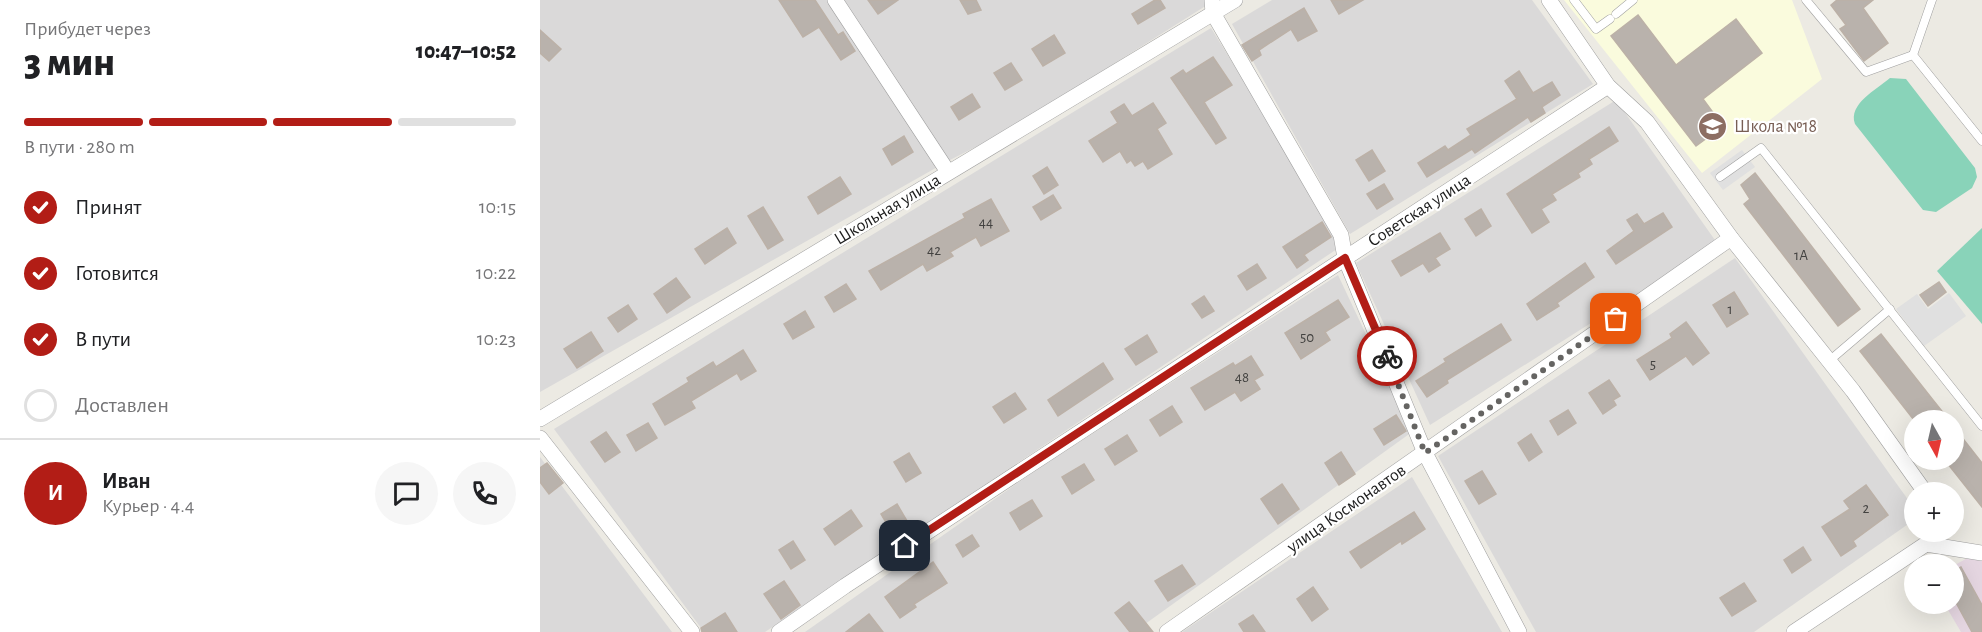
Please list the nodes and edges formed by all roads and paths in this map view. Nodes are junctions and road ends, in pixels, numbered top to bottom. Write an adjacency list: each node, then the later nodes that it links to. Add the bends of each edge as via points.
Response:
1 (835, 0): 12 (street)
2 (1235, 0): 8 (street, Школьная улица)
3 (1549, 0): 10 (street)
4 (1574, 0): 5 (lane, via 1596,29)
5 (1633, 0)
6 (1806, 0): 9 (lane, via 1866,72)
7 (1932, 0): 9 (lane)
8 (1213, 6): 12 (street, Школьная улица); 15 (street, via 1341,235)
9 (1913, 55): 11 (lane)
10 (1608, 86): 14 (street, via 1647,122); 15 (street, Советская улица)
11 (1982, 141)
12 (948, 172): 18 (street, Школьная улица)
13 (1720, 177): 16 (lane, via 1761,148)
14 (1731, 238): 17 (street); 21 (street, улица Космонавтов)
15 (1345, 258): 21 (street); 27 (street, Советская улица)
16 (1890, 309): 17 (lane); 19 (lane)
17 (1829, 361): 22 (street)
18 (540, 419)
19 (1982, 426)
20 (540, 438): 26 (street)
21 (1425, 453): 28 (street, улица Космонавтов); 29 (street)
22 (1918, 482)
23 (1922, 542): 30 (street)
24 (1942, 542): 25 (street)
25 (1982, 553)
26 (692, 632)
27 (779, 632)
28 (1167, 632)
29 (1519, 632)
30 (1794, 632)

